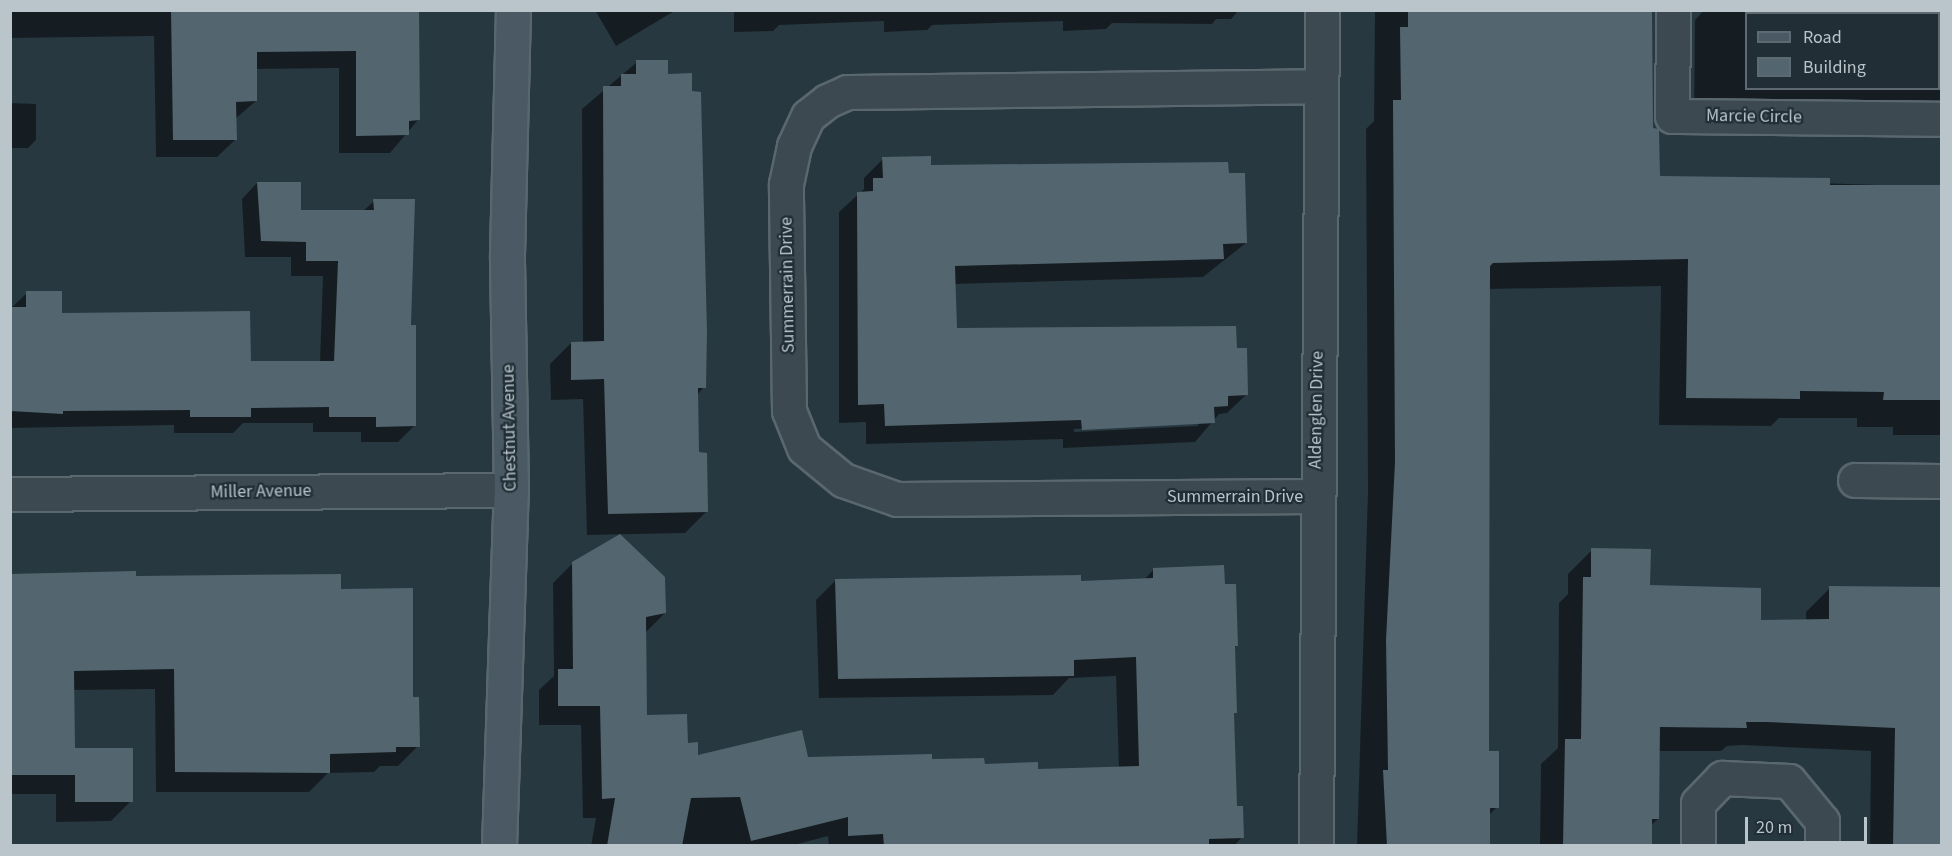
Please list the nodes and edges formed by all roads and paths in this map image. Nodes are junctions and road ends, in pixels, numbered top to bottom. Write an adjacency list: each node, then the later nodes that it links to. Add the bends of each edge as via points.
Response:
1 (513, 10): 8 (main road, Chestnut Avenue, via 507,254)
2 (1322, 10): 4 (street, Aldenglen Drive)
3 (1673, 10): 5 (street, Marcie Circle, via 1672,116)
4 (1321, 86): 10 (street, Aldenglen Drive); 10 (street, Summerrain Drive, via 847,92 808,116 794,146 786,184 789,411 804,448 843,480 897,499)
5 (1941, 119)
6 (1855, 480): 7 (street)
7 (1941, 481)
8 (511, 490): 9 (street, Miller Avenue); 11 (main road, Chestnut Avenue)
9 (10, 494)
10 (1316, 496): 12 (street, Aldenglen Drive)
11 (499, 846)
12 (1316, 846)
13 (1698, 846): 14 (street, via 1698,803 1722,778 1789,781 1822,821)
14 (1822, 846)

